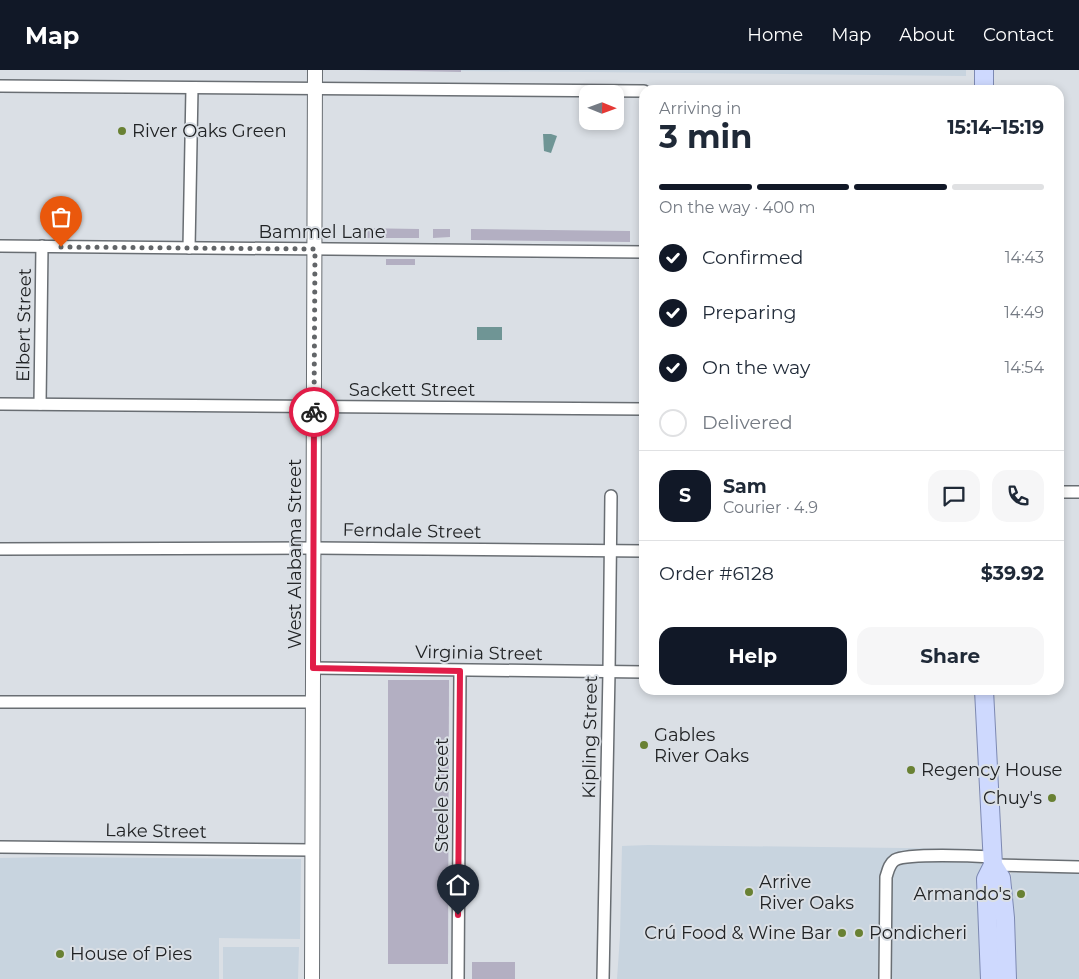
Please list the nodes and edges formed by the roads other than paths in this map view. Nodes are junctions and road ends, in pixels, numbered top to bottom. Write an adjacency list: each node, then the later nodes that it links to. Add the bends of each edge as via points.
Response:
1 (315, 70): 6 (street, West Alabama Street)
2 (984, 70): 3 (main road)
3 (984, 85)
4 (0, 86): 5 (street)
5 (192, 88): 6 (street); 10 (street)
6 (315, 89): 7 (street); 11 (street, West Alabama Street)
7 (639, 91)
8 (0, 246): 9 (street, Bammel Lane)
9 (42, 246): 10 (street, Bammel Lane); 14 (street, Elbert Street)
10 (189, 248): 11 (street, Bammel Lane)
11 (315, 249): 12 (street, Bammel Lane); 15 (street, West Alabama Street)
12 (639, 252)
13 (0, 404): 14 (street, Sackett Street)
14 (40, 404): 15 (street, Sackett Street)
15 (314, 407): 16 (street, Sackett Street); 20 (street, West Alabama Street)
16 (639, 409)
17 (1064, 492): 18 (street)
18 (1079, 492)
19 (611, 496): 22 (street, Kipling Street)
20 (314, 548): 21 (street, Ferndale Street); 22 (street, Ferndale Street); 24 (street, West Alabama Street)
21 (0, 549)
22 (611, 551): 23 (street, Ferndale Street); 26 (street, Kipling Street)
23 (639, 551)
24 (313, 668): 25 (street, Virginia Street); 30 (street, West Alabama Street)
25 (460, 671): 26 (street, Virginia Street); 36 (street, Steele Street)
26 (609, 672): 27 (street, Virginia Street); 37 (street, Kipling Street)
27 (639, 672)
28 (984, 695): 33 (main road)
29 (0, 702): 30 (street)
30 (313, 702): 32 (street, West Alabama Street)
31 (0, 847): 32 (street, Lake Street)
32 (312, 850): 35 (street, West Alabama Street)
33 (993, 861): 34 (street); 38 (street, via 918,856 896,859 889,866 886,877); 39 (main road, via 986,879); 40 (main road, via 1001,878)
34 (1079, 867)
35 (312, 979)
36 (458, 979)
37 (603, 979)
38 (886, 979)
39 (990, 979)
40 (1007, 979)

